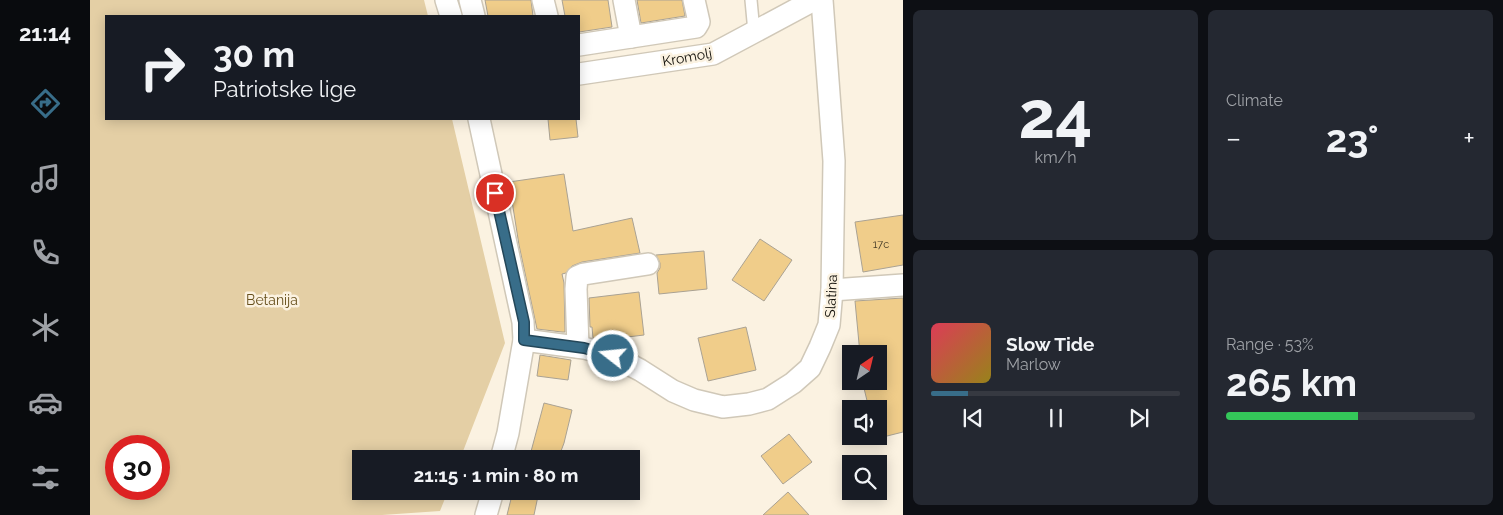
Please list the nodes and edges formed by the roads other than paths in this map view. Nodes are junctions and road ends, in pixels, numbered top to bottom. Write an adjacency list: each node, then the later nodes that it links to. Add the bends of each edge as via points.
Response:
1 (446, 0): 10 (street)
2 (470, 0): 11 (street)
3 (543, 0): 12 (street)
4 (624, 0): 14 (street)
5 (694, 0): 14 (street, via 699,22 696,27)
6 (751, 0): 13 (lane)
7 (814, 0): 9 (street, Kromolj)
8 (822, 0): 20 (street, Slatina, via 834,161)
9 (787, 7): 13 (street, Kromolj)
10 (451, 15)
11 (474, 15)
12 (547, 15)
13 (754, 32): 16 (street, Kromolj, via 713,54)
14 (631, 38): 15 (street)
15 (580, 45)
16 (580, 74)
17 (479, 120): 21 (street, via 524,322)
18 (648, 264): 22 (street, via 577,277)
19 (903, 285): 20 (street)
20 (832, 290): 22 (street, Slatina, via 829,324 810,368 768,399 749,404 724,407 694,400 673,392 613,356)
21 (524, 340): 22 (street, Slatina); 23 (street)
22 (578, 347)
23 (503, 450)
24 (490, 500): 25 (street)
25 (486, 515)

